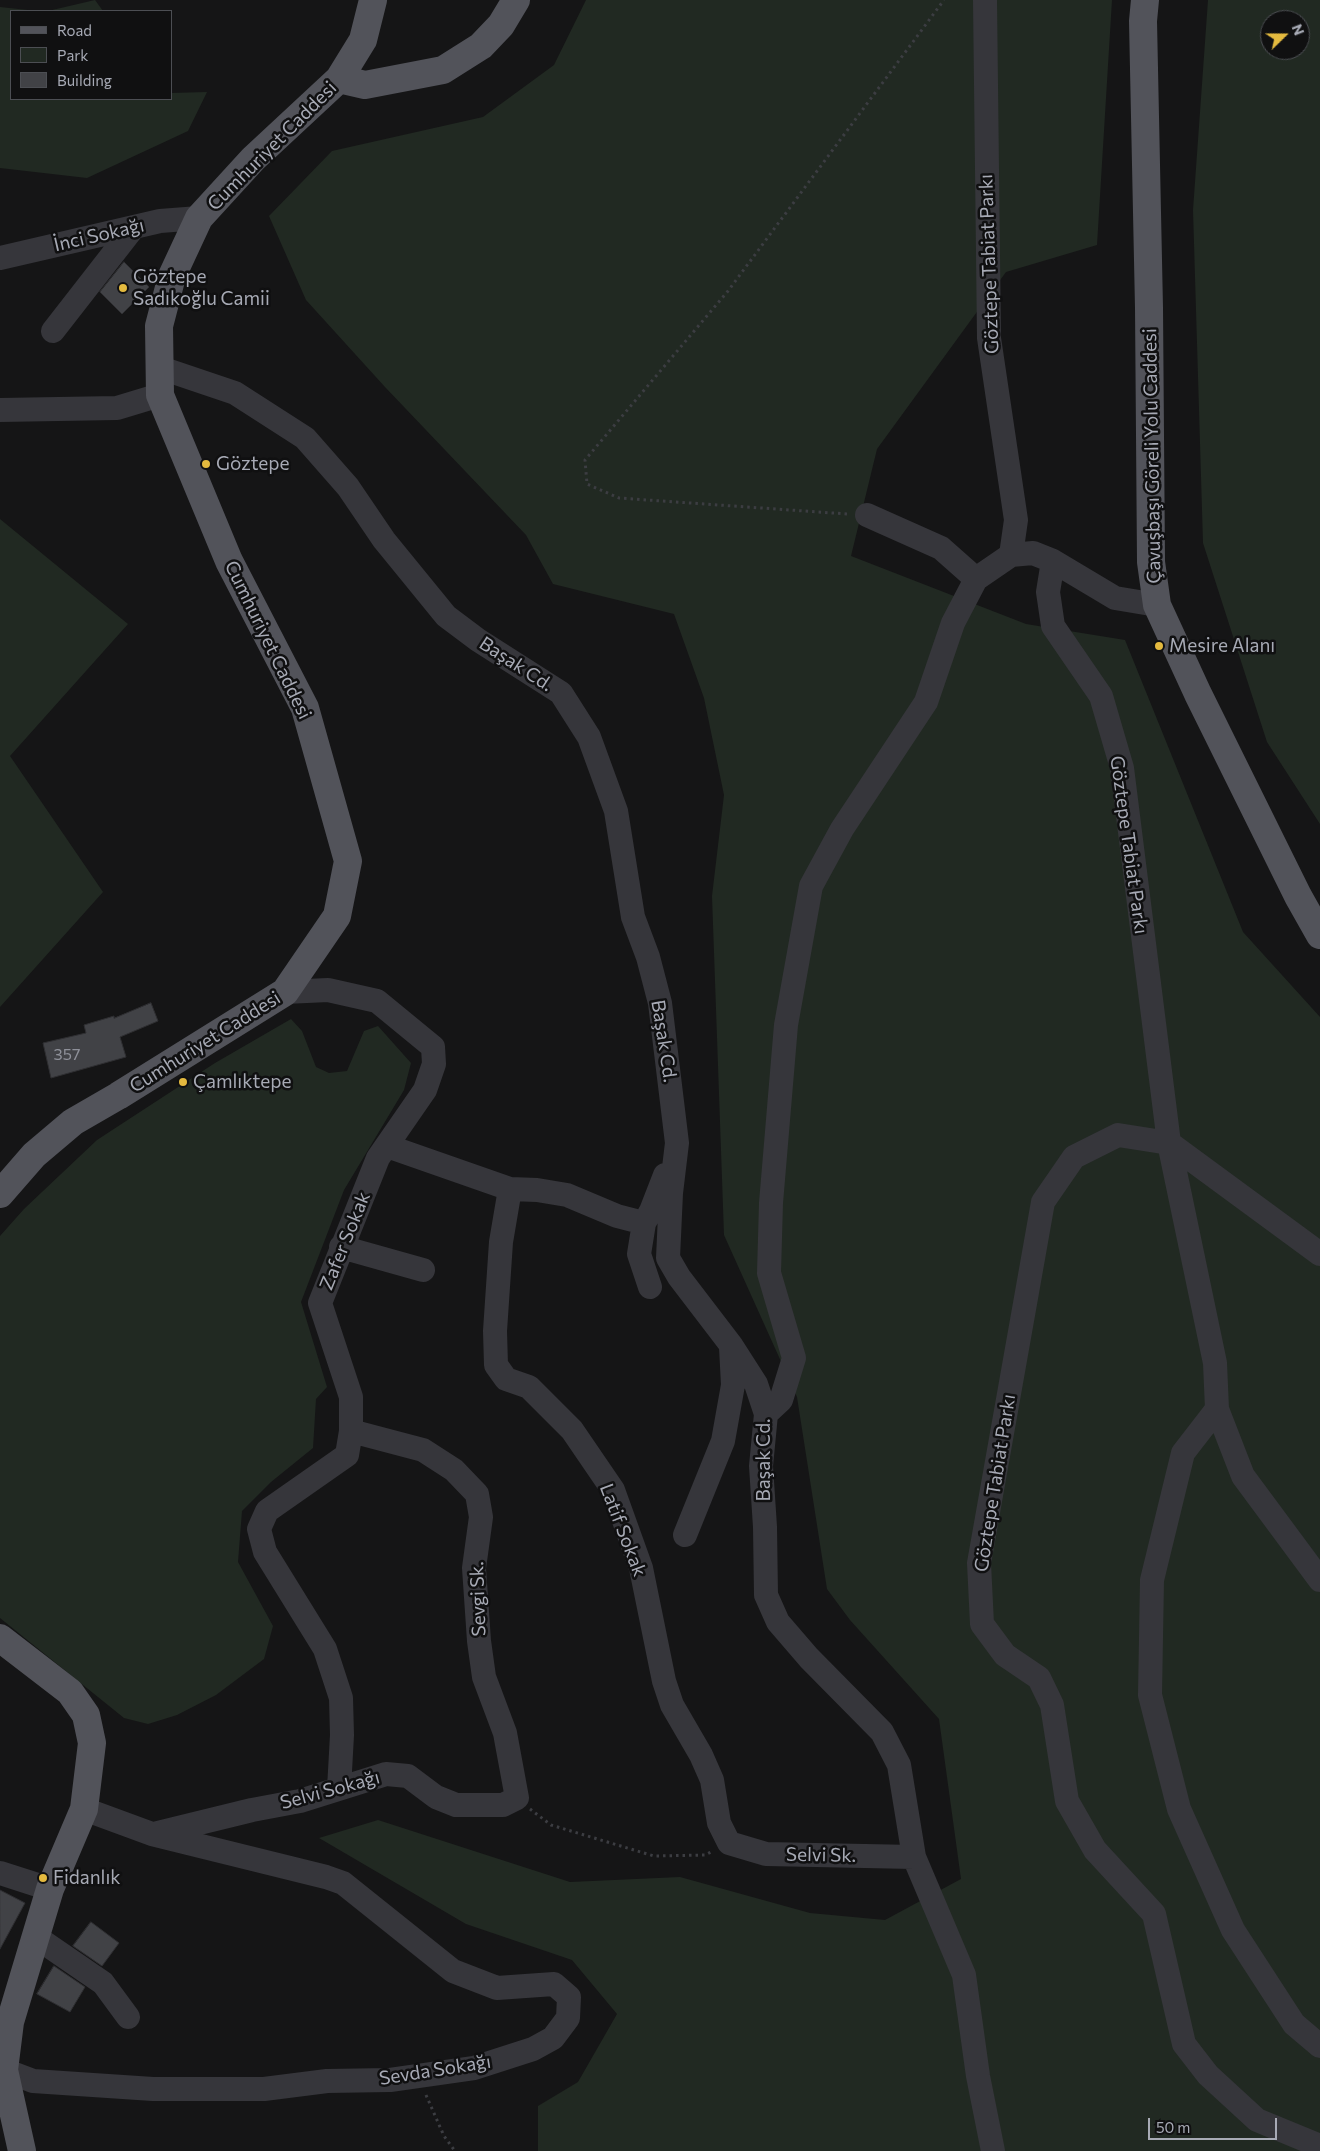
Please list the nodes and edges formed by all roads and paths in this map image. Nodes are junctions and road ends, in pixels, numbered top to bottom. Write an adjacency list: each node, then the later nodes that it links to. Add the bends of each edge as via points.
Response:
1 (372, 0): 6 (main road, Cumhuriyet Caddesi, via 363,40)
2 (516, 0): 6 (main road, via 501,25 481,46 443,70 365,85)
3 (944, 0): 14 (path, via 728,292 585,460 588,484 619,498)
4 (984, 0): 15 (street, Göztepe Tabiat Parkı, via 989,338 1016,520)
5 (1145, 0): 18 (main road, Çavuşbaşı Göreli Yolu Caddesi, via 1151,562)
6 (339, 79): 7 (main road, Cumhuriyet Caddesi, via 253,159)
7 (200, 218): 8 (street, İnci Sokağı); 11 (main road, Cumhuriyet Caddesi, via 172,276 159,326)
8 (134, 227): 9 (street, İnci Sokağı); 10 (street)
9 (0, 258)
10 (53, 331)
11 (158, 367): 12 (main road, Cumhuriyet Caddesi); 21 (street, Başak Cd., via 235,393 305,438 348,487 384,540 446,616 561,694 589,738 616,810 633,917 660,1003)
12 (160, 395): 13 (street, via 116,408); 20 (main road, Cumhuriyet Caddesi, via 229,561 305,708 348,861 337,916)
13 (0, 410)
14 (867, 515): 17 (street, via 941,548)
15 (1011, 555): 16 (street, via 1033,553); 17 (street)
16 (1052, 561): 18 (street, via 1114,598); 22 (street, Göztepe Tabiat Parkı, via 1048,592 1053,626 1101,696 1122,768)
17 (976, 579): 33 (street, via 953,623 926,702 842,828 811,886 786,1025 769,1274 794,1358 781,1400)
18 (1157, 605): 19 (main road, Çavuşbaşı Göreli Yolu Caddesi, via 1198,694)
19 (1320, 935)
20 (285, 992): 23 (street, Zafer Sokak, via 328,990 377,1001 433,1047 434,1064 425,1090); 25 (main road, Cumhuriyet Caddesi, via 73,1122 34,1155)
21 (677, 1143): 26 (street); 31 (street, Başak Cd., via 668,1258)
22 (1169, 1144): 28 (street, Göztepe Tabiat Parkı); 32 (street, Göztepe Tabiat Parkı, via 1215,1363); 52 (street, Göztepe Tabiat Parkı, via 1118,1135 1074,1157 1043,1202 980,1563 982,1624 1005,1655 1039,1678 1052,1705 1067,1801 1095,1850 1154,1914 1184,2044 1208,2075 1256,2120)
23 (387, 1146): 24 (street); 27 (street, Zafer Sokak, via 378,1158)
24 (510, 1189): 26 (street, via 567,1195 617,1216); 42 (street, Latif Sokak, via 501,1242 496,1365 506,1379 529,1387 572,1430 613,1490 641,1568 664,1681 672,1705 712,1780 719,1823)
25 (0, 1194)
26 (644, 1223): 30 (street, via 639,1254)
27 (342, 1247): 29 (street); 34 (street, Zafer Sokak, via 320,1303 351,1397)
28 (1320, 1254)
29 (423, 1270)
30 (650, 1287)
31 (731, 1345): 33 (street, Başak Cd., via 756,1384); 35 (street, via 733,1385 723,1441)
32 (1217, 1409): 36 (street, Göztepe Tabiat Parkı, via 1243,1476); 49 (street, via 1183,1453 1152,1580 1150,1695 1178,1809 1234,1930 1294,2024)
33 (766, 1414): 43 (street, Başak Cd., via 762,1466 766,1594 778,1622 882,1732 899,1765)
34 (351, 1431): 38 (street, Zafer Sokak, via 347,1455 267,1511 259,1529 265,1552 325,1649 341,1698); 39 (street, Sevgi Sk., via 422,1450 454,1470 477,1494 481,1517 474,1568 479,1641 484,1677 505,1733)
35 (685, 1536)
36 (1320, 1580)
37 (0, 1638): 40 (main road, via 70,1692 86,1714 92,1743)
38 (339, 1789): 39 (street, Selvi Sokağı, via 386,1774 408,1776 436,1797 456,1805); 41 (street, Selvi Sokağı, via 300,1801)
39 (510, 1802): 42 (path, via 550,1825 654,1856 705,1855)
40 (84, 1809): 41 (street, Sevda Sokağı); 45 (main road)
41 (152, 1834): 51 (street, Sevda Sokağı, via 326,1877 343,1884 453,1971 497,1988 554,1984 569,1997 568,2018 554,2038 533,2049 474,2068)
42 (729, 1843): 43 (street, Selvi Sk., via 766,1854)
43 (914, 1857): 55 (street, Başak Cd., via 964,1975 978,2076)
44 (0, 1873): 45 (street)
45 (50, 1889): 46 (main road)
46 (36, 1937): 47 (street, via 103,1983); 48 (main road)
47 (128, 2017)
48 (5, 2021): 50 (main road)
49 (1320, 2046)
50 (2, 2071): 51 (street, Sevda Sokağı, via 33,2080 152,2089 264,2089 327,2081); 53 (main road)
51 (418, 2076): 54 (path, via 444,2136)
52 (1320, 2146)
53 (22, 2151)
54 (455, 2151)
55 (994, 2151)

